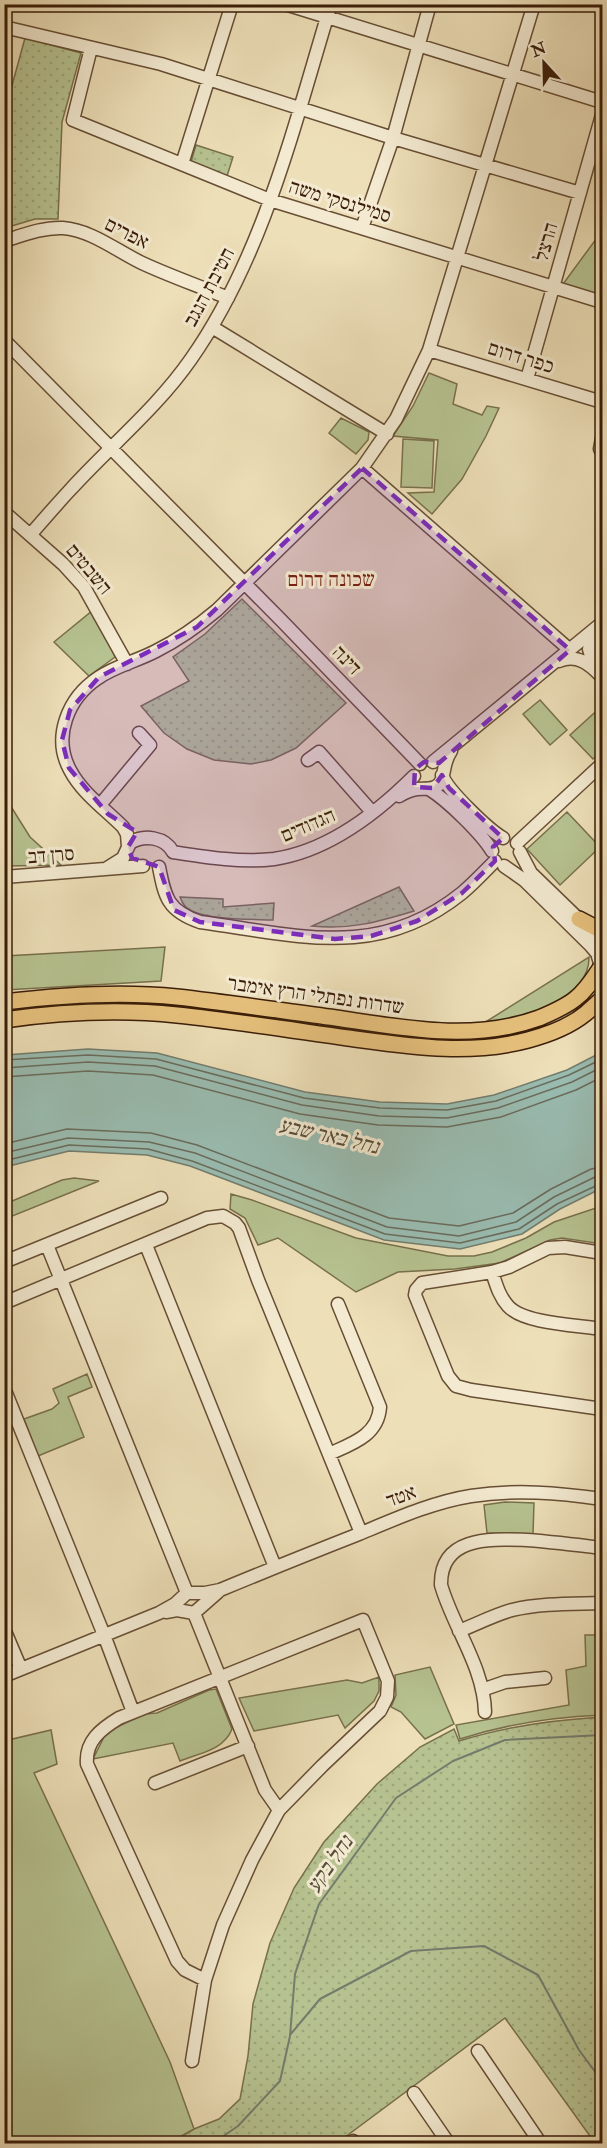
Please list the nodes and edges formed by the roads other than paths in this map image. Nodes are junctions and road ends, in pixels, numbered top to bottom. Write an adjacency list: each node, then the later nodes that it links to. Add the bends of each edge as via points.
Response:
1 (232, 4): 11 (street)
2 (285, 4): 6 (street)
3 (331, 4): 6 (street, חטיבת הנגב)
4 (430, 4): 8 (street)
5 (534, 4): 10 (street)
6 (327, 18): 8 (street); 13 (street, חטיבת הנגב)
7 (4, 27): 9 (street)
8 (418, 46): 10 (street); 15 (street)
9 (92, 48): 11 (street); 16 (street, סמילנסקי משה, via 73,120)
10 (513, 75): 12 (street); 17 (street)
11 (208, 80): 13 (street); 16 (street)
12 (603, 102)
13 (298, 108): 15 (street); 19 (street, חטיבת הנגב)
14 (603, 116): 18 (street, הרצל)
15 (393, 138): 17 (street); 20 (street)
16 (182, 164): 19 (street, סמילנסקי משה)
17 (486, 166): 18 (street); 22 (street)
18 (580, 193): 23 (street, הרצל)
19 (270, 200): 20 (street, סמילנסקי משה); 24 (street, חטיבת הנגב)
20 (362, 228): 22 (street, סמילנסקי משה)
21 (4, 241): 24 (street, אפרים, via 44,229 78,231 148,266)
22 (458, 258): 23 (street, סמילנסקי משה); 28 (street)
23 (553, 287): 25 (street, סמילנסקי משה); 29 (street, הרצל)
24 (228, 298): 26 (street, חטיבת הנגב)
25 (603, 302)
26 (212, 327): 31 (street); 32 (street, חטיבת הנגב, via 177,378)
27 (4, 340): 32 (street, דינה)
28 (429, 350): 29 (street, כפר דרום); 31 (street)
29 (527, 379): 30 (street, כפר דרום)
30 (603, 402)
31 (387, 434): 33 (street)
32 (112, 448): 35 (street, חטיבת הנגב); 36 (street, דינה)
33 (362, 468): 36 (street); 38 (street)
34 (4, 512): 35 (street, השבטים)
35 (31, 534): 39 (street, השבטים, via 84,587)
36 (246, 584): 39 (street, via 197,627); 45 (street, דינה)
37 (599, 626): 38 (street); 41 (street, via 589,649)
38 (570, 651): 40 (street)
39 (128, 664): 50 (street, via 86,687 70,710 62,731 69,768)
40 (551, 667): 41 (street, via 562,659 572,658 582,660); 43 (street)
41 (599, 674)
42 (139, 733): 50 (street, via 150,745)
43 (455, 744): 45 (street); 47 (street)
44 (308, 760): 51 (street, via 320,752)
45 (426, 763): 47 (street, via 439,766); 48 (street, via 415,769)
46 (603, 764): 55 (street)
47 (442, 774): 49 (street, via 437,786); 54 (street, via 449,788)
48 (414, 776): 49 (street, via 417,784); 51 (street, הגדודים)
49 (427, 789): 51 (street, הגדודים, via 407,792); 58 (street, via 441,797)
50 (100, 805): 52 (street)
51 (376, 810): 57 (street, הגדודים, via 329,841 292,855 246,860)
52 (118, 822): 53 (street); 56 (street, via 127,834)
53 (144, 837): 56 (street); 57 (street, via 164,842)
54 (503, 838): 55 (street, via 511,839); 58 (street, via 496,843)
55 (518, 847): 58 (street, via 515,862); 63 (street, via 531,873)
56 (128, 848): 59 (street, via 132,858); 61 (street, סרן דב, via 116,864)
57 (173, 852): 60 (street, via 168,864)
58 (497, 860): 60 (street, via 462,893 417,921 374,936 335,939 184,917 167,900); 66 (street, via 524,880 591,946)
59 (143, 866): 60 (street); 61 (street, סרן דב)
60 (159, 867)
61 (101, 871): 62 (street, סרן דב)
62 (4, 877)
63 (579, 919): 64 (main road); 65 (street)
64 (603, 931)
65 (603, 939)
66 (602, 964): 68 (main road, שדרות נפתלי הרץ אימבר, via 584,991 563,1006 524,1023 470,1032 413,1029 144,995 78,995)
67 (603, 999): 69 (main road, שדרות נפתלי הרץ אימבר, via 553,1031 520,1042 471,1049 411,1046 143,1012 79,1012)
68 (4, 1002)
69 (4, 1020)
70 (160, 1198): 71 (street)
71 (47, 1245): 74 (street); 76 (street)
72 (146, 1245): 76 (street); 82 (street, via 207,1218 223,1216 235,1223); 86 (street)
73 (603, 1253): 75 (street, via 548,1248)
74 (4, 1262)
75 (492, 1272): 79 (street, via 503,1300 515,1312 528,1318); 81 (street, via 417,1287 417,1303 451,1381 471,1390)
76 (61, 1279): 77 (street); 88 (street)
77 (4, 1303)
78 (338, 1304): 82 (street, via 380,1407 377,1423 365,1436)
79 (603, 1329)
80 (4, 1389): 94 (street)
81 (603, 1408)
82 (329, 1454): 84 (street)
83 (603, 1499): 84 (street, אטד, via 541,1492 487,1493 451,1500)
84 (362, 1533): 86 (street, אטד)
85 (603, 1548): 93 (street, via 498,1539 459,1548 446,1560 441,1576 443,1594)
86 (275, 1567): 87 (street, אטד)
87 (224, 1588): 88 (street, אטד); 90 (street, אטד)
88 (188, 1594): 90 (street, via 200,1598); 90 (street, via 180,1604); 91 (street, אטד)
89 (603, 1603): 93 (street, via 524,1608)
90 (193, 1611): 91 (street, אטד); 97 (street)
91 (159, 1613): 94 (street, אטד)
92 (4, 1629): 95 (street)
93 (459, 1631): 99 (street)
94 (104, 1635): 95 (street, אטד); 100 (street)
95 (21, 1669): 96 (street, אטד)
96 (4, 1676)
97 (220, 1678): 100 (street); 102 (street); 104 (street, via 363,1620 388,1681 387,1697 380,1711)
98 (545, 1678): 99 (street, via 502,1683)
99 (482, 1690): 101 (street)
100 (133, 1712): 105 (street, via 98,1733 86,1755 87,1764 177,1961)
101 (485, 1712)
102 (248, 1746): 103 (street); 104 (street, via 265,1790)
103 (155, 1783)
104 (279, 1810): 105 (street, via 223,1925)
105 (205, 1980): 107 (street)
106 (478, 2051): 110 (street)
107 (192, 2061)
108 (414, 2093): 109 (street)
109 (449, 2144)
110 (541, 2144)

